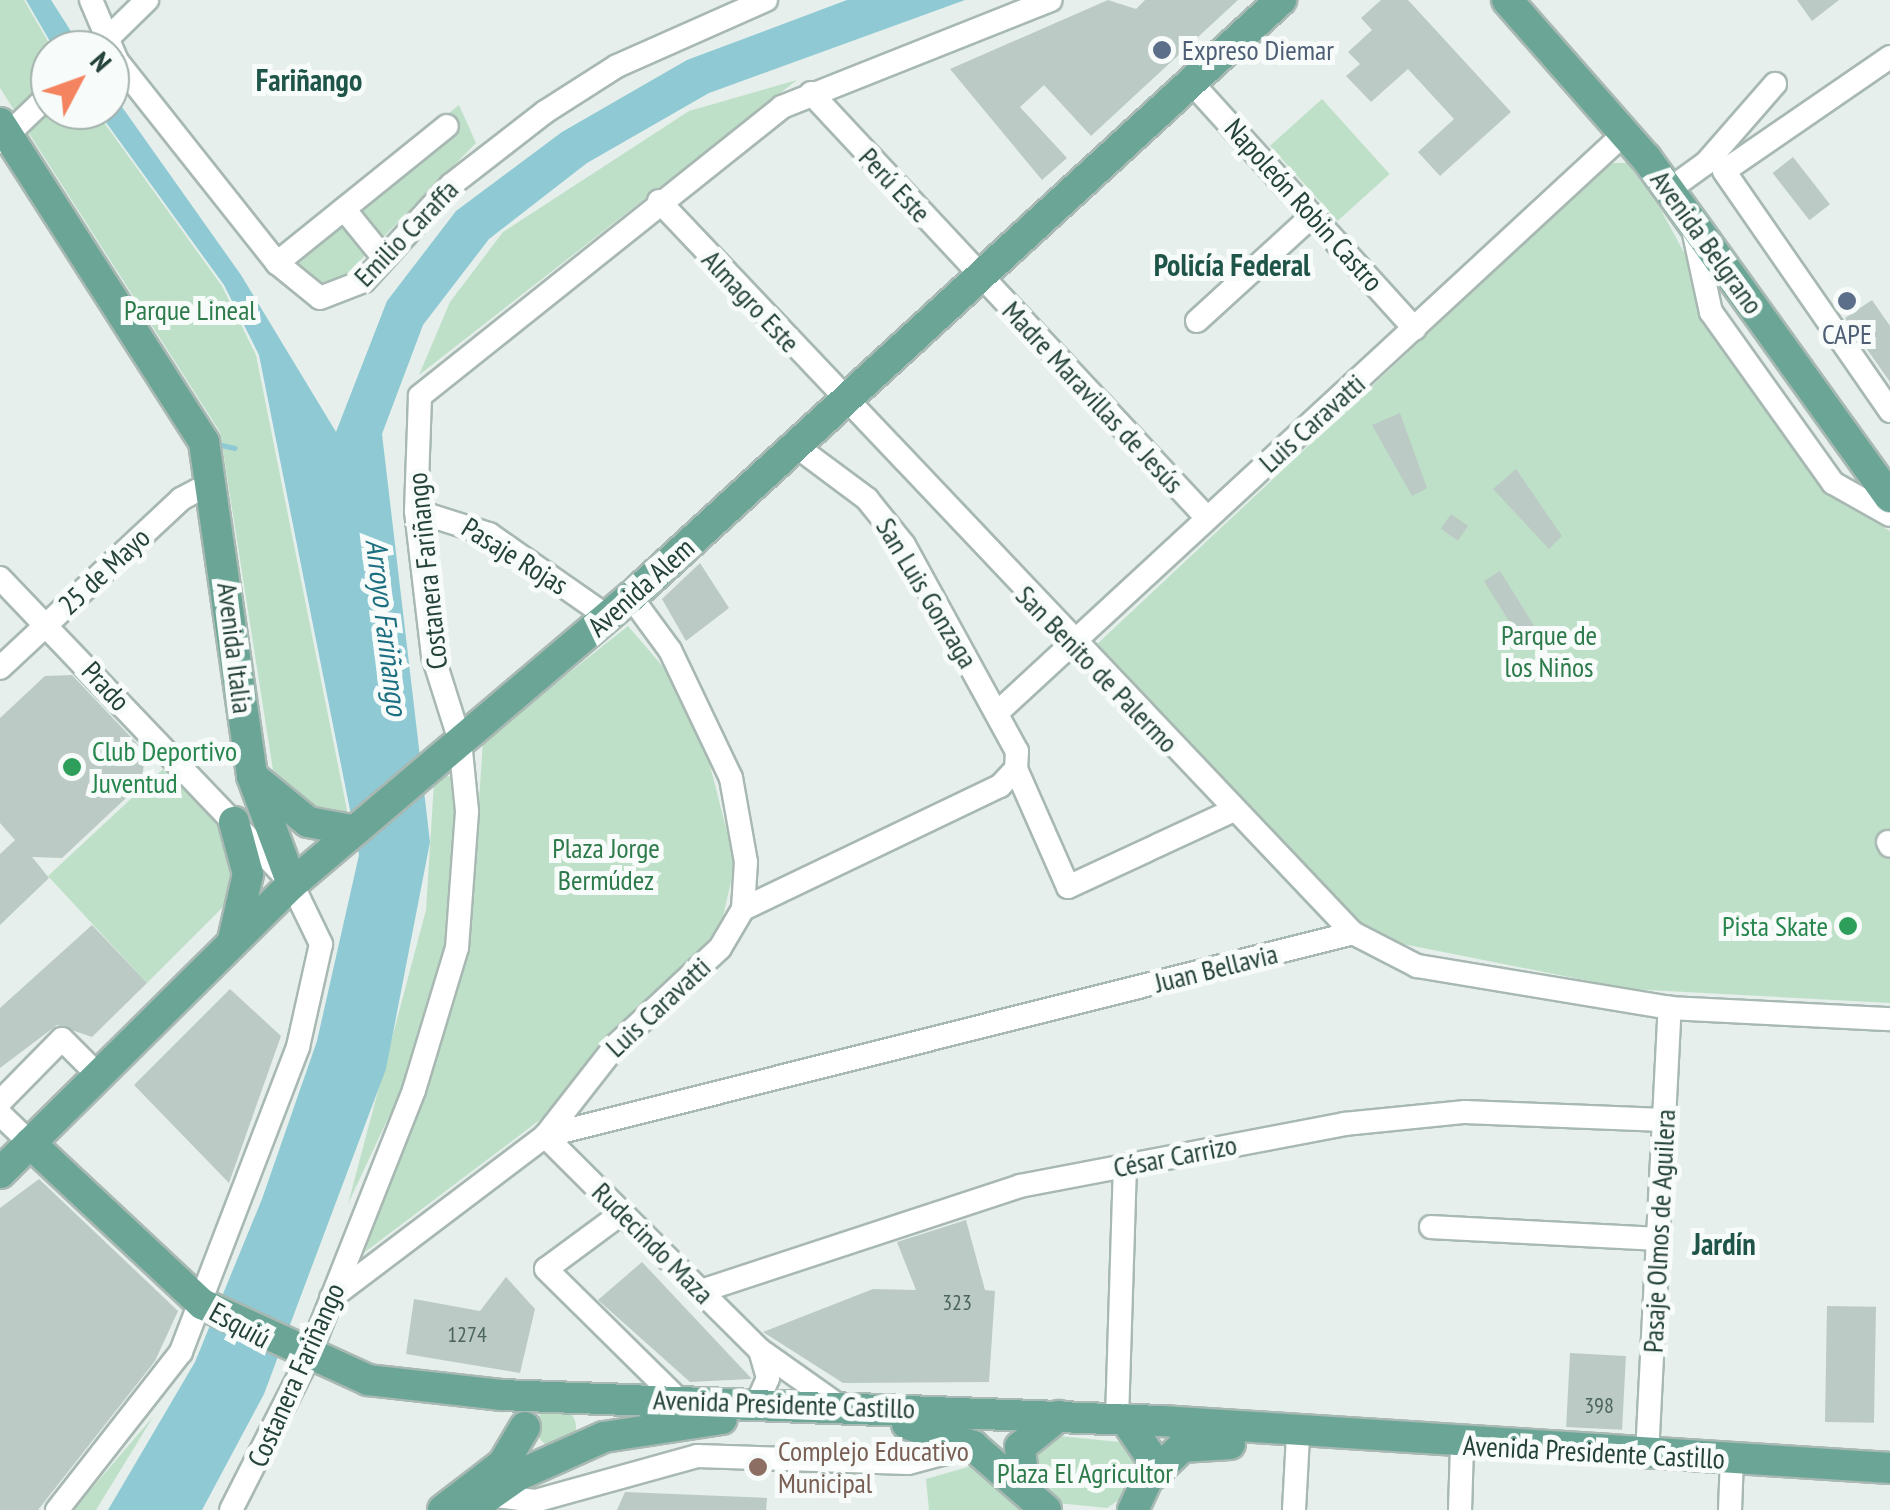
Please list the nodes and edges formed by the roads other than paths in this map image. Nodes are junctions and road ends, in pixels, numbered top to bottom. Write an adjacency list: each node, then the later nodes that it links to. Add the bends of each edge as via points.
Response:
1 (91, 0): 7 (street, Emilio Caraffa)
2 (148, 0): 8 (street)
3 (766, 0): 25 (street, Emilio Caraffa, via 617,66 544,112 452,185)
4 (1051, 0): 13 (street, Costanera Fariñango)
5 (1282, 0): 11 (main road, Avenida Alem)
6 (1507, 0): 16 (main road, Avenida Belgrano)
7 (98, 30)
8 (117, 30)
9 (1890, 57): 19 (street)
10 (130, 81): 26 (street, Emilio Caraffa)
11 (1192, 82): 23 (street, Napoleón Robin Castro); 27 (main road, Avenida Alem)
12 (1775, 84): 18 (street)
13 (811, 94): 21 (street, Costanera Fariñango); 27 (street, Perú Este)
14 (30, 111): 17 (street)
15 (447, 126): 22 (street)
16 (1626, 132): 20 (main road, Avenida Belgrano); 29 (street, Luis Caravatti)
17 (3, 133): 33 (main road, Avenida Italia, via 193,419)
18 (1724, 136): 19 (street); 20 (street)
19 (1740, 159): 31 (street, via 1724,170)
20 (1670, 189): 24 (main road, Avenida Belgrano)
21 (658, 201): 30 (street, Almagro Este); 35 (street, Costanera Fariñango, via 433,376 415,416)
22 (344, 209): 25 (street); 26 (street)
23 (1312, 216): 28 (street); 29 (street, Napoleón Robin Castro)
24 (1692, 220): 34 (main road, Avenida Belgrano); 36 (street, via 1711,312 1833,483)
25 (383, 257): 26 (street, Emilio Caraffa, via 341,297 299,288)
26 (277, 264)
27 (980, 276): 30 (main road, Avenida Alem); 37 (street, Madre Maravillas de Jesús)
28 (1196, 321)
29 (1416, 329): 37 (street, Luis Caravatti)
30 (844, 402): 32 (main road, Avenida Alem); 41 (street, San Benito de Palermo)
31 (1890, 411)
32 (796, 446): 39 (main road, Avenida Alem); 43 (street, San Luis Gonzaga, via 888,520)
33 (214, 482): 40 (street, 25 de Mayo, via 182,500); 46 (main road, Avenida Italia)
34 (1890, 498)
35 (416, 511): 39 (street, Pasaje Rojas, via 489,534); 44 (street, Costanera Fariñango)
36 (1890, 515)
37 (1207, 518): 41 (street, Luis Caravatti)
38 (0, 578): 40 (street, Prado)
39 (620, 607): 44 (main road, Avenida Alem); 51 (street, Pasaje Rojas, via 670,650 731,778 746,862)
40 (47, 624): 42 (street, 25 de Mayo); 48 (street, Prado)
41 (1072, 644): 43 (street, Luis Caravatti); 47 (street, San Benito de Palermo)
42 (0, 668)
43 (998, 712): 45 (street, San Luis Gonzaga)
44 (448, 750): 49 (main road, Avenida Alem); 68 (street, Costanera Fariñango, via 467,811 458,948 414,1090)
45 (1016, 769): 47 (street, San Luis Gonzaga, via 1068,887); 51 (street, via 1000,786)
46 (252, 776): 49 (main road, via 308,822); 50 (main road, Avenida Italia)
47 (1234, 810): 52 (street, San Benito de Palermo)
48 (234, 822): 50 (street, Prado); 53 (main road, via 248,874)
49 (351, 830): 50 (main road, Avenida Alem)
50 (292, 884): 53 (main road, Avenida Alem); 69 (street, Avenida Italia, via 319,928 317,976)
51 (743, 909): 60 (street, Luis Caravatti, via 720,948 590,1073)
52 (1353, 933): 54 (street, via 1417,966); 60 (street, Juan Bellavia)
53 (232, 943): 56 (main road, Avenida Alem)
54 (1670, 1008): 55 (street); 59 (street, Pasaje Olmos de Aguilera)
55 (1890, 1019)
56 (98, 1075): 57 (street, via 62,1040); 61 (main road, Avenida Alem)
57 (0, 1102)
58 (0, 1114): 61 (street, Esquiú)
59 (1664, 1120): 62 (street, César Carrizo, via 1403,1114); 66 (street, Pasaje Olmos de Aguilera)
60 (544, 1136): 64 (street, Rudecindo Maza); 68 (street, Luis Caravatti)
61 (30, 1143): 63 (main road, Avenida Alem); 69 (main road, Esquiú)
62 (1126, 1165): 67 (street, César Carrizo, via 932,1211); 77 (street)
63 (0, 1173)
64 (622, 1213): 67 (street, Rudecindo Maza); 73 (street, via 546,1269)
65 (1432, 1227): 66 (street)
66 (1658, 1239): 83 (street, Pasaje Olmos de Aguilera)
67 (702, 1291): 70 (street, Rudecindo Maza)
68 (331, 1298): 71 (street, Costanera Fariñango)
69 (208, 1308): 71 (main road, Esquiú); 90 (street, Avenida Italia, via 152,1400)
70 (760, 1350): 74 (street, via 768,1378); 75 (street, Rudecindo Maza)
71 (297, 1354): 72 (main road, Esquiú, via 368,1380); 91 (street, Costanera Fariñango)
72 (559, 1396): 73 (main road, Avenida Presidente Castillo); 78 (main road, via 531,1407); 82 (main road, via 587,1422)
73 (679, 1400): 74 (main road, Avenida Presidente Castillo)
74 (757, 1403): 75 (main road, Avenida Presidente Castillo)
75 (840, 1406): 76 (main road, Avenida Presidente Castillo)
76 (1060, 1416): 77 (main road, Avenida Presidente Castillo); 88 (main road, via 1020,1448)
77 (1121, 1419): 79 (main road, Avenida Presidente Castillo); 87 (main road, via 1149,1446)
78 (525, 1427): 82 (main road, via 532,1445); 92 (main road, via 503,1464)
79 (1298, 1436): 80 (main road, Avenida Presidente Castillo); 87 (main road, Avenida Presidente Castillo, via 1196,1442); 93 (street)
80 (1462, 1445): 83 (main road, Avenida Presidente Castillo); 94 (street)
81 (973, 1446): 82 (main road, Avenida Presidente Castillo, via 922,1425 741,1418 650,1425); 86 (street, via 908,1463 697,1456); 88 (main road, Avenida Presidente Castillo)
82 (565, 1454): 86 (street); 89 (main road, Avenida Presidente Castillo)
83 (1648, 1455): 84 (main road, Avenida Presidente Castillo)
84 (1732, 1459): 85 (main road, Avenida Presidente Castillo); 95 (street)
85 (1890, 1468)
86 (622, 1472): 89 (street, via 535,1501)
87 (1141, 1499)
88 (1035, 1500)
89 (479, 1503)
90 (57, 1510)
91 (231, 1510)
92 (443, 1510)
93 (1294, 1510)
94 (1460, 1510)
95 (1730, 1510)

